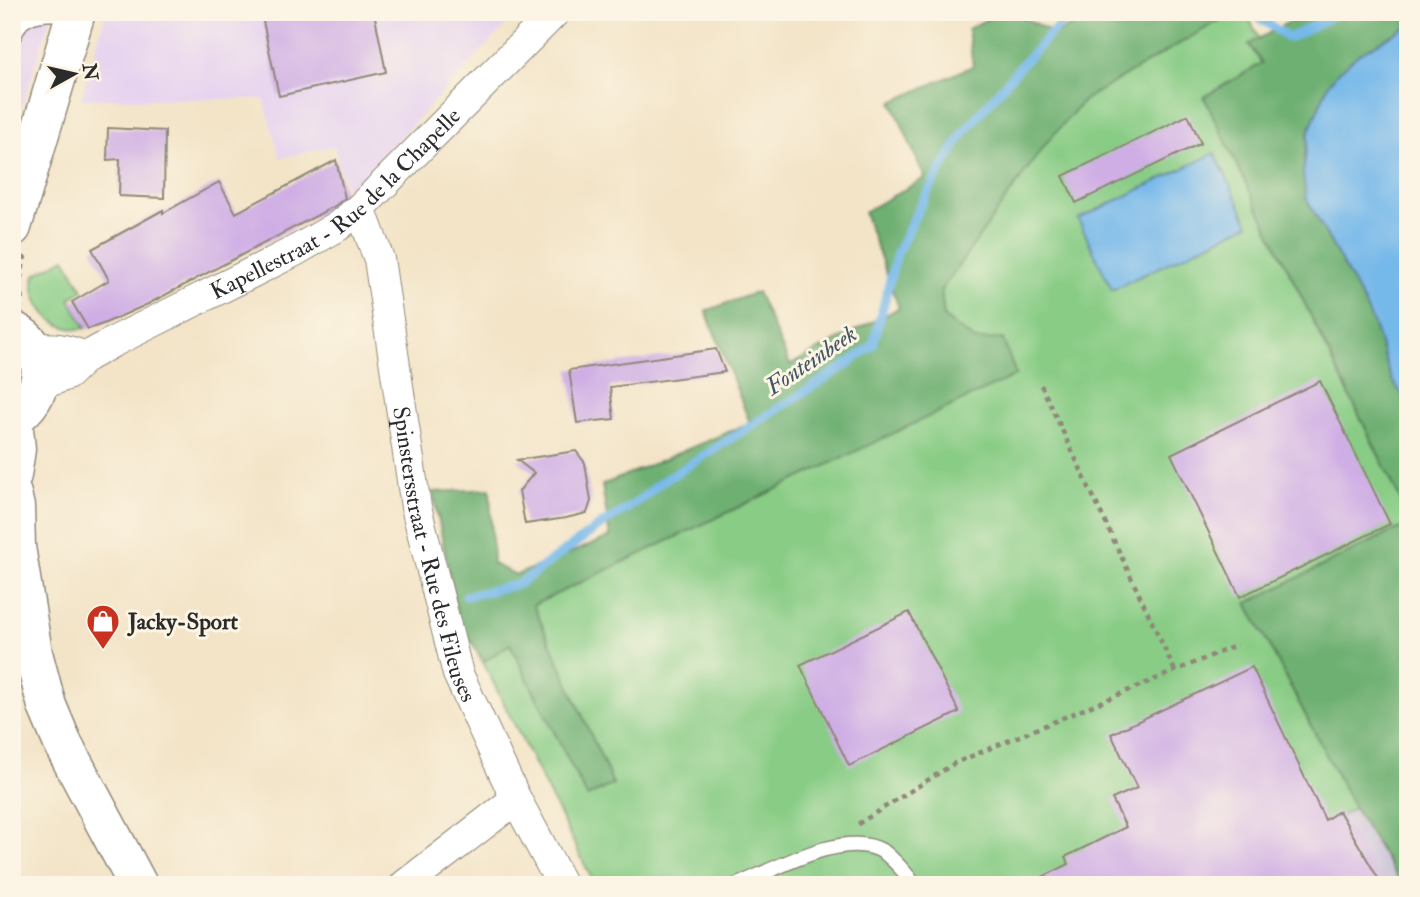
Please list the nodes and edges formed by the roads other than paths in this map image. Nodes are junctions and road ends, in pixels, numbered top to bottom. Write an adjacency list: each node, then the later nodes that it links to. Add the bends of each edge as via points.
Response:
1 (555, 12): 4 (street, Kapellestraat - Rue de la Chapelle)
2 (76, 13): 3 (lane, via 29,18 20,23); 5 (main road)
3 (12, 39)
4 (360, 208): 6 (street, Kapellestraat - Rue de la Chapelle, via 295,251 86,357 67,375); 10 (street, Spinstersstraat - Rue des Fileuses, via 379,259 416,507 458,674)
5 (12, 227)
6 (29, 354): 7 (main road, via 34,398)
7 (13, 419): 8 (main road, via 16,449)
8 (12, 475)
9 (12, 494): 11 (main road, via 33,653 47,706)
10 (516, 799): 12 (street); 13 (street, Spinstersstraat - Rue des Fileuses)
11 (138, 885)
12 (405, 885)
13 (562, 885)
14 (738, 885): 15 (lane, via 819,850 842,845 864,845 883,852)
15 (914, 885)

